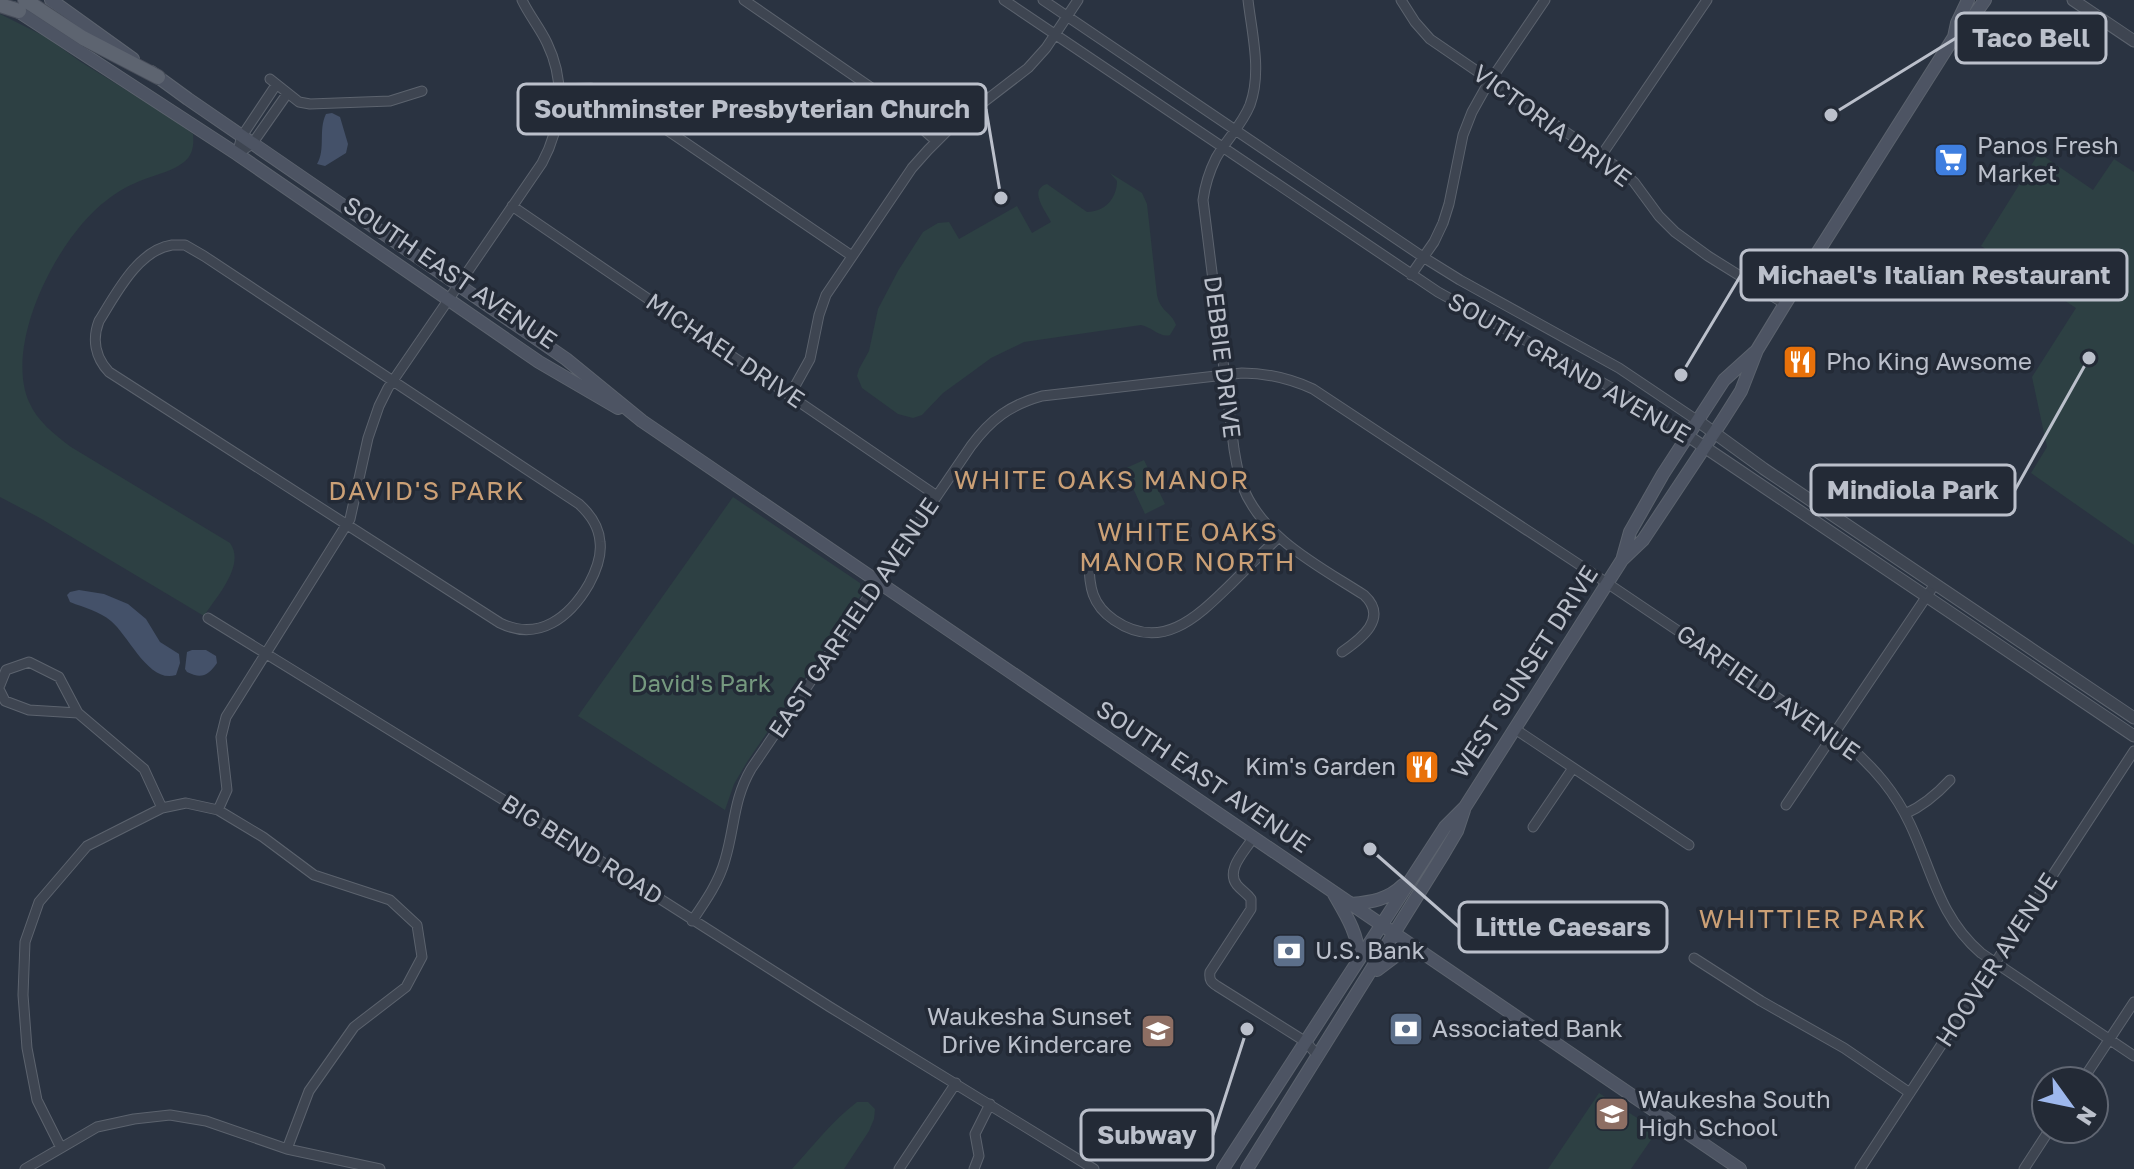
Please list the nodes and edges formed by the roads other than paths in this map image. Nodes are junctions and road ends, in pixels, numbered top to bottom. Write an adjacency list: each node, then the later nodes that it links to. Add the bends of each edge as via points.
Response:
1 (51, 0): 20 (main road, SOUTH EAST AVENUE)
2 (522, 0): 22 (street, via 551,52)
3 (744, 0): 27 (street, via 892,102)
4 (1004, 0): 17 (street, SOUTH GRAND AVENUE)
5 (1043, 0): 16 (street, SOUTH GRAND AVENUE)
6 (1078, 0): 16 (street)
7 (1248, 0): 25 (street, DEBBIE DRIVE, via 1257,72 1251,103)
8 (1401, 0): 21 (street, VICTORIA DRIVE, via 1430,39)
9 (1545, 0): 21 (street)
10 (1707, 0): 30 (street)
11 (1968, 0): 18 (main road, WEST SUNSET DRIVE)
12 (1985, 0): 18 (main road, WEST SUNSET DRIVE)
13 (2073, 0): 19 (street)
14 (1, 3): 15 (main road)
15 (22, 6): 20 (main road); 29 (main road, SOUTH EAST AVENUE)
16 (1067, 16): 17 (street); 25 (street, SOUTH GRAND AVENUE)
17 (1055, 35): 27 (street, via 1019,77); 28 (street, SOUTH GRAND AVENUE)
18 (1954, 37): 37 (main road, WEST SUNSET DRIVE)
19 (2134, 41)
20 (158, 77): 26 (main road, SOUTH EAST AVENUE)
21 (1489, 81): 30 (street, VICTORIA DRIVE); 33 (street, via 1463,135 1443,223)
22 (559, 89): 31 (street, via 559,117 551,144); 32 (street, via 591,88 617,96)
23 (422, 91): 24 (street, via 390,101 310,104)
24 (287, 94): 26 (street); 26 (street, via 273,82)
25 (1235, 130): 28 (street, DEBBIE DRIVE); 33 (street, SOUTH GRAND AVENUE)
26 (247, 140): 29 (street); 35 (main road, SOUTH EAST AVENUE)
27 (936, 141): 32 (street)
28 (1223, 148): 34 (street, SOUTH GRAND AVENUE); 39 (street, DEBBIE DRIVE, via 1207,177 1203,200)
29 (237, 154): 36 (main road, SOUTH EAST AVENUE)
30 (1601, 156): 37 (street, VICTORIA DRIVE, via 1634,182 1675,232)
31 (512, 206): 35 (street); 41 (street, MICHAEL DRIVE)
32 (852, 256): 41 (street, via 826,295 810,359)
33 (1423, 257): 34 (street); 43 (street, SOUTH GRAND AVENUE, via 1619,368)
34 (1411, 275): 45 (street, SOUTH GRAND AVENUE)
35 (458, 285): 36 (street); 42 (main road, SOUTH EAST AVENUE, via 566,359)
36 (448, 300): 40 (street); 42 (main road, SOUTH EAST AVENUE, via 539,362)
37 (1785, 304): 38 (main road, WEST SUNSET DRIVE)
38 (1757, 350): 43 (main road, WEST SUNSET DRIVE, via 1724,380); 44 (main road, WEST SUNSET DRIVE, via 1741,391)
39 (1225, 375): 49 (street, EAST GARFIELD AVENUE, via 1022,402 988,426); 53 (street, DEBBIE DRIVE, via 1242,484); 57 (street, EAST GARFIELD AVENUE, via 1283,377 1313,389)
40 (393, 380): 52 (street, via 372,425); 52 (street, via 579,504 599,533 601,554 580,598 562,617 519,630); 52 (street, via 185,245 163,246 146,256 95,331 97,353 109,372)
41 (790, 395): 49 (street, MICHAEL DRIVE)
42 (642, 421): 56 (main road, SOUTH EAST AVENUE)
43 (1698, 421): 44 (street, SOUTH GRAND AVENUE); 45 (main road, WEST SUNSET DRIVE)
44 (1714, 434): 46 (main road, WEST SUNSET DRIVE); 47 (street, SOUTH GRAND AVENUE)
45 (1688, 436): 46 (street, SOUTH GRAND AVENUE); 54 (main road, WEST SUNSET DRIVE, via 1630,532)
46 (1705, 447): 48 (street, SOUTH GRAND AVENUE); 54 (main road, WEST SUNSET DRIVE, via 1643,540)
47 (1764, 469): 48 (street); 50 (street, SOUTH GRAND AVENUE)
48 (1756, 481): 51 (street, SOUTH GRAND AVENUE)
49 (937, 496): 56 (street, EAST GARFIELD AVENUE)
50 (1825, 509): 51 (street); 58 (street, SOUTH GRAND AVENUE)
51 (1816, 522): 59 (street, SOUTH GRAND AVENUE)
52 (347, 525): 62 (street)
53 (1279, 537): 55 (street, via 1199,614 1163,631 1129,628 1106,614 1091,592); 61 (street, DEBBIE DRIVE, via 1372,604 1371,626)
54 (1622, 560): 57 (main road, WEST SUNSET DRIVE)
55 (1089, 561)
56 (878, 582): 80 (main road, SOUTH EAST AVENUE); 85 (street, EAST GARFIELD AVENUE, via 741,786 725,862)
57 (1607, 583): 68 (main road, WEST SUNSET DRIVE); 69 (street, GARFIELD AVENUE)
58 (1935, 584): 59 (street); 63 (street, SOUTH GRAND AVENUE)
59 (1926, 597): 64 (street, SOUTH GRAND AVENUE); 69 (street)
60 (208, 618): 62 (street, BIG BEND ROAD)
61 (1342, 652)
62 (265, 654): 77 (street, via 226,717 221,737 227,790); 85 (street, BIG BEND ROAD)
63 (2042, 656): 64 (street); 67 (street, SOUTH GRAND AVENUE)
64 (2034, 669): 70 (street, SOUTH GRAND AVENUE)
65 (0, 688): 66 (street, via 5,701 29,710); 66 (street, via 6,670 29,662 59,677)
66 (78, 713): 76 (street, via 144,769)
67 (2134, 718)
68 (1515, 729): 72 (street); 75 (main road, WEST SUNSET DRIVE)
69 (1833, 735): 74 (street); 78 (street, GARFIELD AVENUE, via 1879,775)
70 (2134, 736)
71 (2134, 751): 91 (street, HOOVER AVENUE)
72 (1573, 768): 79 (street); 81 (street)
73 (1950, 780): 78 (street)
74 (1786, 805)
75 (1465, 807): 82 (main road, WEST SUNSET DRIVE); 87 (main road, WEST SUNSET DRIVE, via 1457,831)
76 (162, 808): 77 (street, via 186,803); 103 (street, via 87,846 39,902 25,942 27,1048 37,1100)
77 (218, 810): 104 (street, via 314,875 390,900 417,925 422,957 406,987 354,1027 309,1091)
78 (1905, 814): 91 (street, GARFIELD AVENUE, via 1955,926)
79 (1533, 827)
80 (1253, 838): 83 (main road, SOUTH EAST AVENUE); 95 (street, via 1233,874 1249,895 1251,909 1210,979)
81 (1689, 845)
82 (1421, 865): 84 (main road, via 1387,897); 86 (main road, WEST SUNSET DRIVE)
83 (1332, 892): 84 (main road, SOUTH EAST AVENUE); 90 (main road, via 1357,940)
84 (1351, 904): 86 (main road, SOUTH EAST AVENUE)
85 (692, 921): 99 (street, BIG BEND ROAD)
86 (1381, 925): 87 (main road, SOUTH EAST AVENUE); 90 (main road, WEST SUNSET DRIVE)
87 (1394, 935): 88 (main road, SOUTH EAST AVENUE); 92 (main road, WEST SUNSET DRIVE)
88 (1413, 948): 92 (main road); 112 (main road, SOUTH EAST AVENUE)
89 (1694, 958): 100 (street)
90 (1359, 960): 95 (main road, WEST SUNSET DRIVE)
91 (1995, 962): 94 (street, GARFIELD AVENUE); 100 (street, HOOVER AVENUE)
92 (1366, 980): 96 (main road, WEST SUNSET DRIVE)
93 (2134, 1002): 94 (street)
94 (2109, 1039): 97 (street, GARFIELD AVENUE); 98 (street)
95 (1306, 1042): 96 (street); 110 (main road, WEST SUNSET DRIVE)
96 (1318, 1056): 111 (main road, WEST SUNSET DRIVE)
97 (2134, 1056)
98 (2092, 1065)
99 (956, 1083): 101 (street, BIG BEND ROAD); 107 (street)
100 (1910, 1093): 113 (street, HOOVER AVENUE)
101 (990, 1104): 108 (street, via 975,1134 979,1156); 109 (street, BIG BEND ROAD)
102 (2040, 1145): 114 (street)
103 (61, 1148): 104 (street, via 97,1127 170,1115 206,1121); 105 (street)
104 (287, 1149): 106 (street)
105 (25, 1169)
106 (380, 1169)
107 (899, 1169)
108 (974, 1169)
109 (1094, 1169)
110 (1223, 1169)
111 (1247, 1169)
112 (1740, 1169)
113 (1860, 1169)
114 (2024, 1169)

